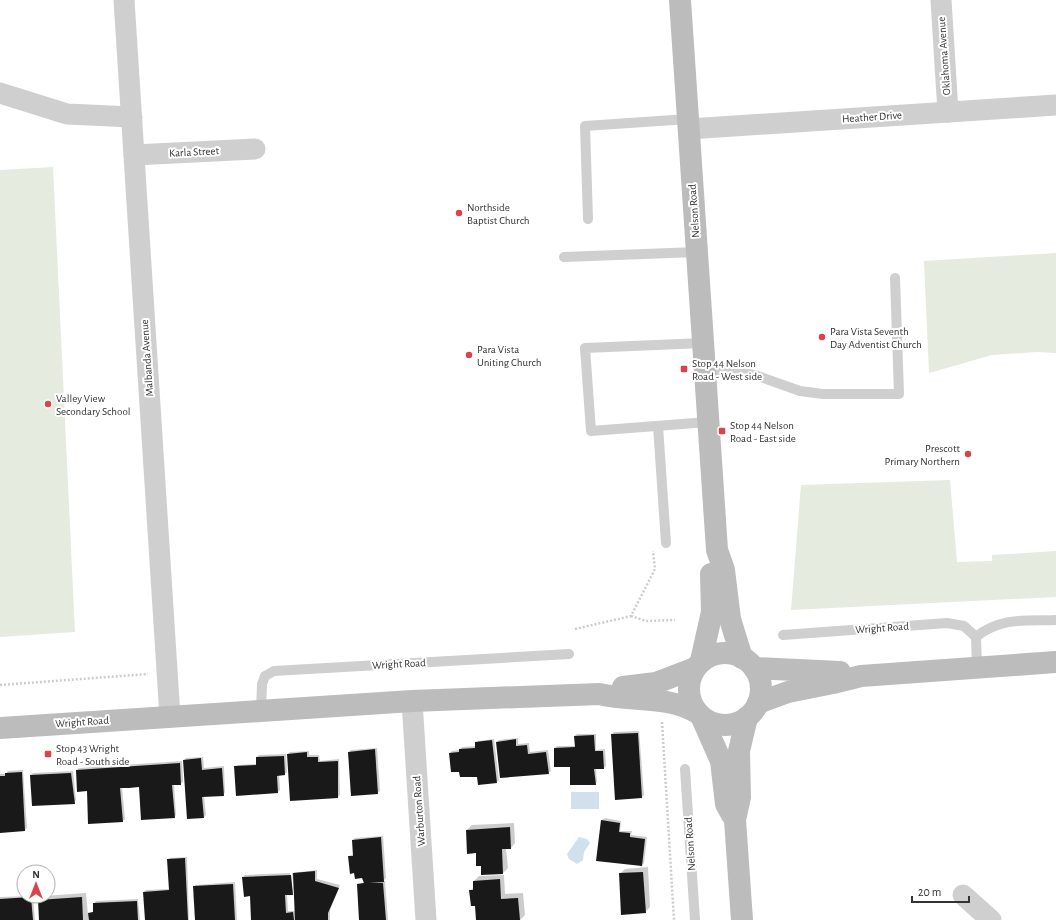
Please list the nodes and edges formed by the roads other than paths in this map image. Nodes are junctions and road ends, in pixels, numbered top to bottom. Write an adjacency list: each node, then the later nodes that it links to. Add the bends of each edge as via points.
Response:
1 (124, 0): 7 (street, Malbanda Avenue)
2 (680, 0): 8 (main road, Nelson Road)
3 (940, 0): 6 (street, Oklahoma Avenue)
4 (0, 92): 7 (street, via 66,114)
5 (1056, 105): 6 (street, Heather Drive)
6 (948, 112): 8 (street, Heather Drive)
7 (132, 117): 10 (street, Malbanda Avenue)
8 (688, 124): 11 (lane, via 585,126); 12 (main road, Nelson Road)
9 (255, 149): 10 (street, Karla Street)
10 (134, 155): 35 (street, Malbanda Avenue)
11 (588, 219)
12 (697, 252): 13 (lane); 15 (main road, Nelson Road)
13 (564, 257)
14 (895, 278): 16 (lane, via 899,394 823,394 800,391 755,375)
15 (703, 343): 16 (main road, Nelson Road); 18 (lane, via 585,348 591,431)
16 (706, 371): 17 (main road, Nelson Road)
17 (708, 422): 18 (lane); 20 (main road, Nelson Road)
18 (658, 426): 19 (lane)
19 (666, 543)
20 (717, 550): 26 (main road, Nelson Road, via 724,570 730,619); 27 (main road, Nelson Road, via 711,572 711,619)
21 (1056, 620): 23 (lane, via 994,625)
22 (783, 635): 23 (lane, Wright Road, via 947,623 964,626)
23 (976, 637): 28 (lane)
24 (569, 654): 33 (lane, Wright Road, via 274,671 265,676 262,684)
25 (1056, 662): 28 (main road)
26 (748, 663): 27 (main road, via 730,654 718,654); 29 (main road, via 783,671 831,671); 32 (main road, via 760,682 760,693)
27 (698, 665): 30 (main road, Wright Road, via 656,683 614,688); 34 (main road, via 690,679 688,690)
28 (977, 667): 29 (main road)
29 (861, 676): 32 (main road, via 788,692)
30 (599, 694): 31 (main road, Wright Road); 34 (main road, Wright Road, via 669,701)
31 (412, 701): 33 (main road, Wright Road); 40 (street, Warburton Road)
32 (752, 710): 34 (main road, via 737,723 725,725 713,723); 38 (main road, via 739,751 740,797)
33 (260, 711): 35 (main road, Wright Road)
34 (699, 715): 38 (main road, via 718,752 723,771 726,804)
35 (170, 717): 36 (main road, Wright Road)
36 (0, 728)
37 (685, 769): 41 (lane, Nelson Road)
38 (734, 820): 42 (main road)
39 (963, 895): 43 (street)
40 (426, 920)
41 (695, 920)
42 (742, 920)
43 (991, 920)

